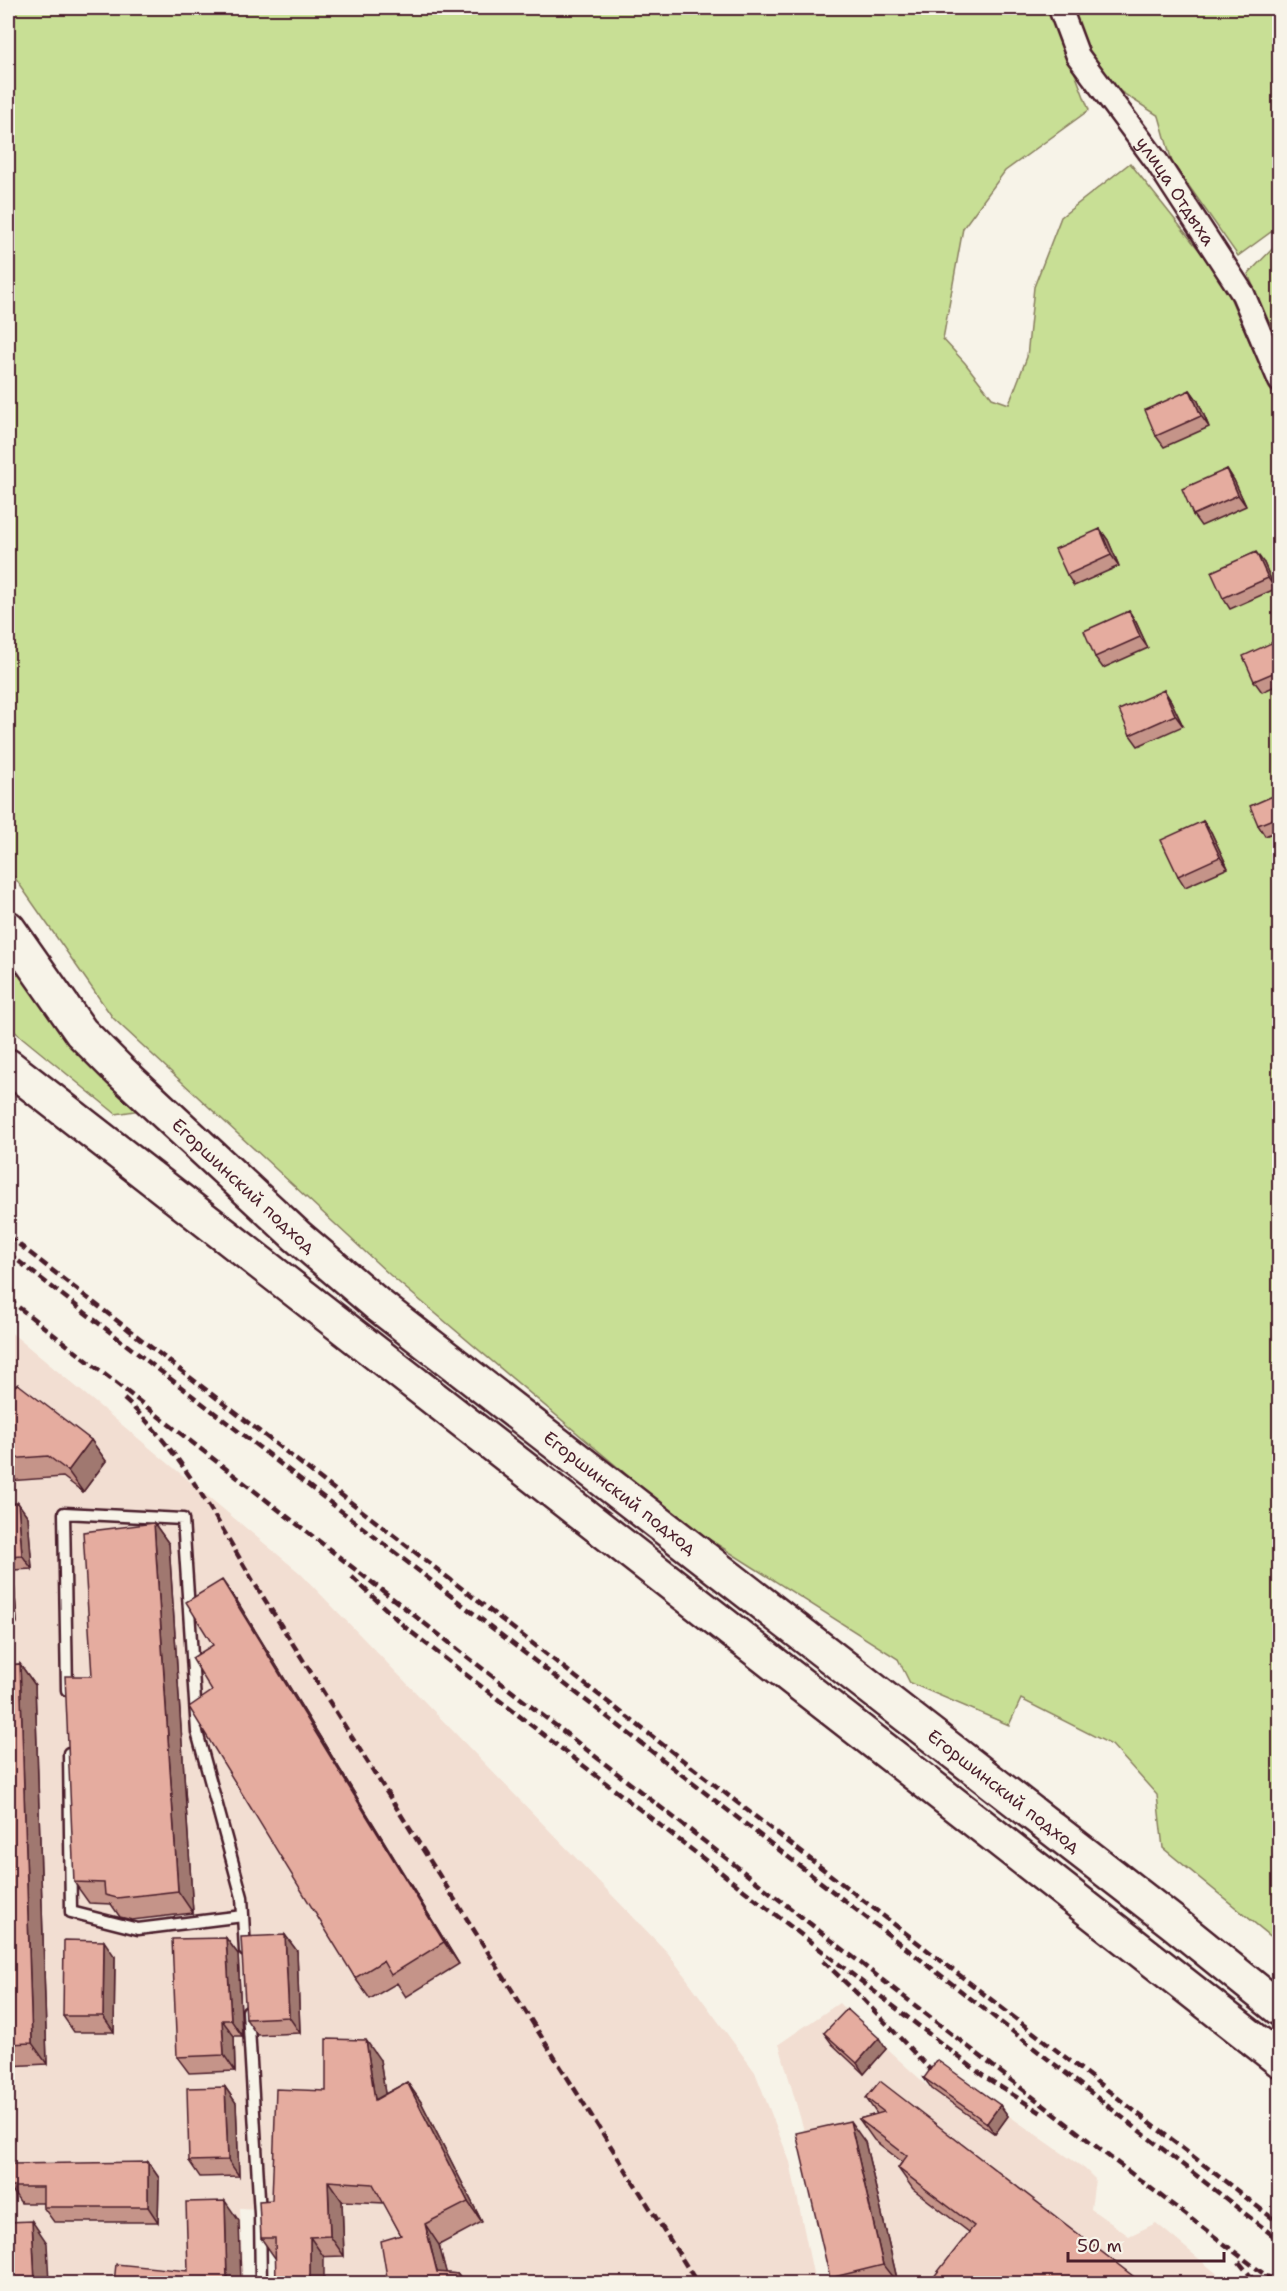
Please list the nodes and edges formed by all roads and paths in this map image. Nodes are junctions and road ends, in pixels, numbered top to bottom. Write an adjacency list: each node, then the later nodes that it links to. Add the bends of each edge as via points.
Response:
1 (1060, 8): 2 (street, улица Отдыха, via 1078,56 1157,162 1243,294)
2 (1280, 381)
3 (8, 928): 10 (main road, Егоршинский подход, via 81,1032 297,1236 378,1305)
4 (13, 1069): 11 (main road)
5 (68, 1701): 7 (lane, via 64,1513 183,1519 197,1732 242,1897)
6 (68, 1736): 7 (lane, via 71,1912 138,1929)
7 (243, 1916): 8 (lane)
8 (246, 1963)
9 (248, 1999): 12 (lane, via 261,2214)
10 (1280, 2008)
11 (1280, 2060)
12 (261, 2283)

